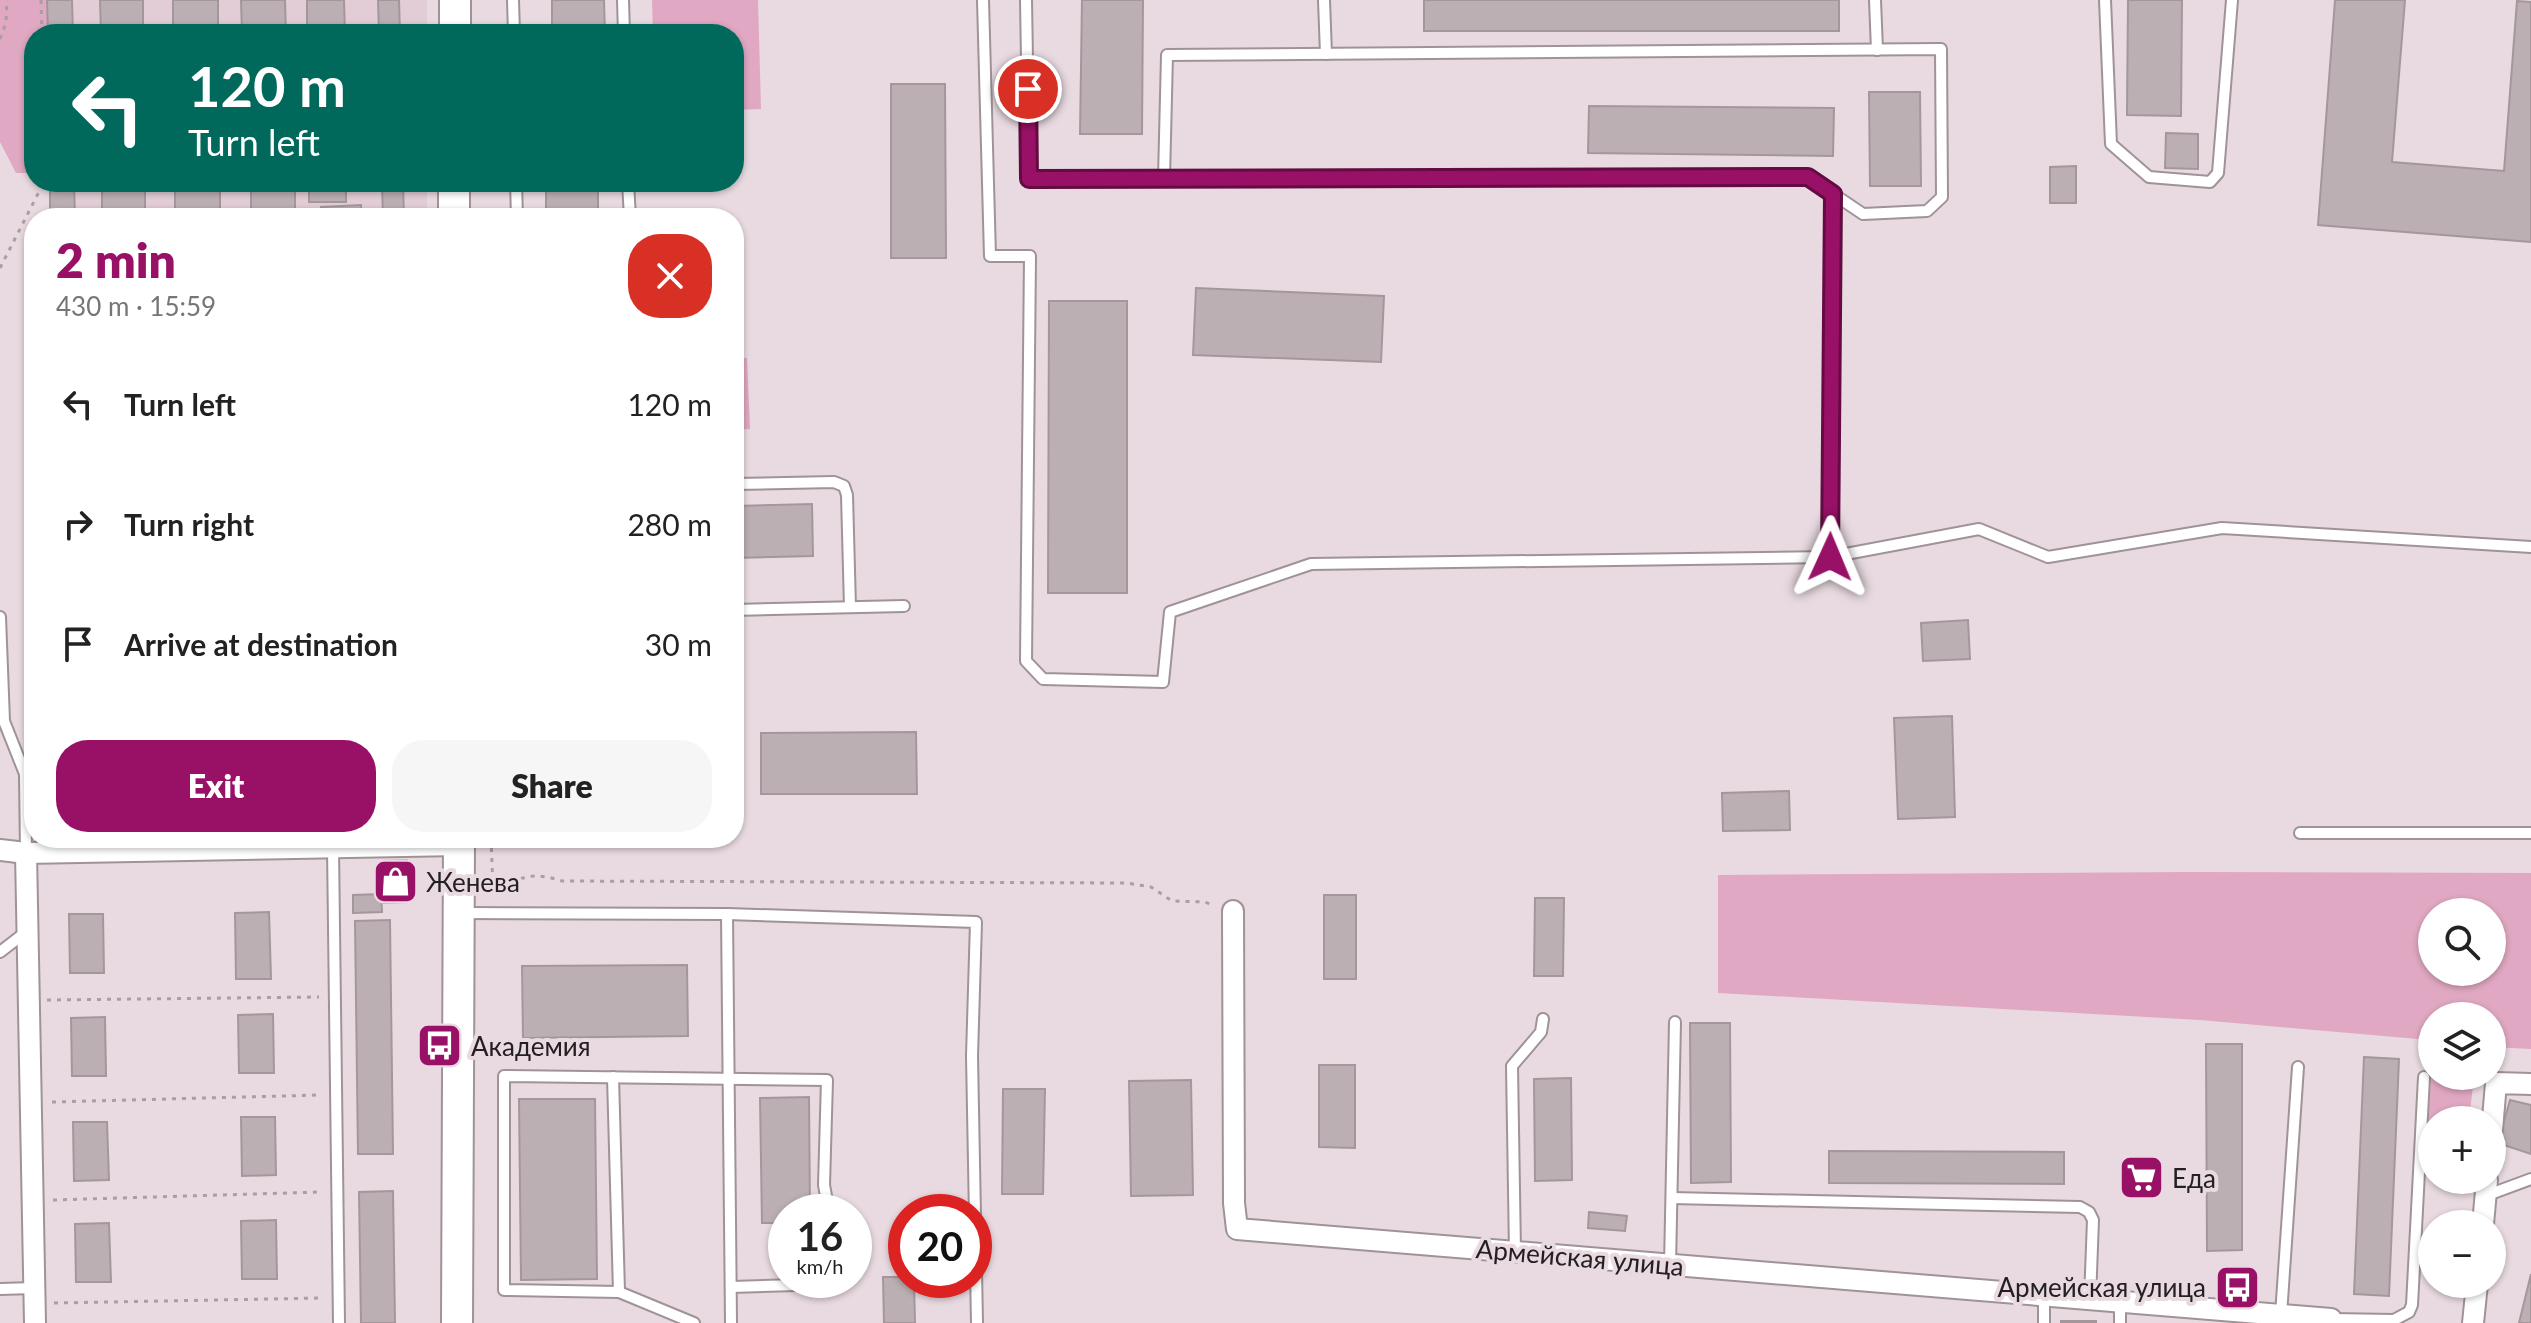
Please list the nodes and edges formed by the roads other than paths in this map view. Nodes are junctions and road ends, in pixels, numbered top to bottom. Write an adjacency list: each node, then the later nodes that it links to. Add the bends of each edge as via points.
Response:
1 (455, 0): 10 (main road)
2 (513, 0): 11 (lane)
3 (623, 0): 12 (lane)
4 (983, 0): 19 (lane, via 990,256 1030,256 1026,661 1043,679 1163,682 1170,612 1311,564)
5 (1026, 0): 15 (lane, via 1029,179)
6 (1324, 0): 14 (lane)
7 (1875, 0): 13 (lane)
8 (2105, 0): 9 (lane, via 2111,144 2149,177 2210,182 2218,173)
9 (2232, 0)
10 (455, 24)
11 (514, 24)
12 (624, 24)
13 (1877, 50): 14 (lane); 16 (lane, via 1941,49 1942,197 1927,211 1863,214)
14 (1326, 54): 15 (lane, via 1167,55)
15 (1164, 178): 16 (lane, via 1808,177)
16 (1833, 194): 19 (lane)
17 (744, 484): 21 (lane, via 844,486)
18 (2531, 547): 19 (lane, via 2222,528 2048,557 1979,529)
19 (1830, 557)
20 (904, 606): 21 (lane)
21 (850, 607): 22 (lane)
22 (744, 610)
23 (0, 617): 24 (lane, via 4,721)
24 (24, 771)
25 (2300, 833): 26 (lane)
26 (2531, 833)
27 (26, 848): 31 (lane)
28 (333, 848): 31 (street); 63 (lane)
29 (459, 848): 33 (main road)
30 (0, 850): 31 (street)
31 (26, 853): 35 (street)
32 (1233, 911): 49 (street, Армейская улица, via 1237,1229)
33 (458, 913): 34 (lane); 64 (main road)
34 (727, 914): 41 (lane); 67 (lane, via 976,922 972,1056)
35 (27, 931): 36 (lane); 59 (street)
36 (0, 952)
37 (1543, 1019): 49 (lane, via 1541,1032 1512,1066)
38 (1675, 1022): 48 (lane)
39 (2298, 1067): 60 (lane)
40 (613, 1077): 41 (lane); 54 (lane); 54 (lane, via 504,1076 504,1290)
41 (729, 1079): 47 (lane, via 827,1080); 52 (lane)
42 (2531, 1084): 44 (street, via 2496,1083)
43 (2423, 1090): 62 (lane, via 2412,1305 2404,1317 2394,1320)
44 (2494, 1106)
45 (2531, 1179): 46 (lane)
46 (2506, 1184)
47 (826, 1194)
48 (1672, 1198): 50 (lane); 57 (lane, via 2080,1207 2093,1220)
49 (1515, 1252): 50 (street, Армейская улица)
50 (1670, 1265): 55 (street, Армейская улица)
51 (768, 1286): 52 (lane)
52 (731, 1287): 66 (lane)
53 (0, 1289): 59 (lane)
54 (619, 1292): 65 (lane)
55 (2044, 1295): 57 (street, Армейская улица); 68 (lane)
56 (2476, 1298): 70 (street)
57 (2090, 1299): 58 (street, Армейская улица)
58 (2120, 1301): 61 (street, Армейская улица); 69 (lane)
59 (34, 1305)
60 (2281, 1315): 61 (street, Армейская улица); 62 (street, Армейская улица)
61 (2251, 1318)
62 (2330, 1321)
63 (339, 1323)
64 (457, 1323)
65 (694, 1323)
66 (731, 1323)
67 (977, 1323)
68 (2044, 1323)
69 (2120, 1323)
70 (2473, 1323)

